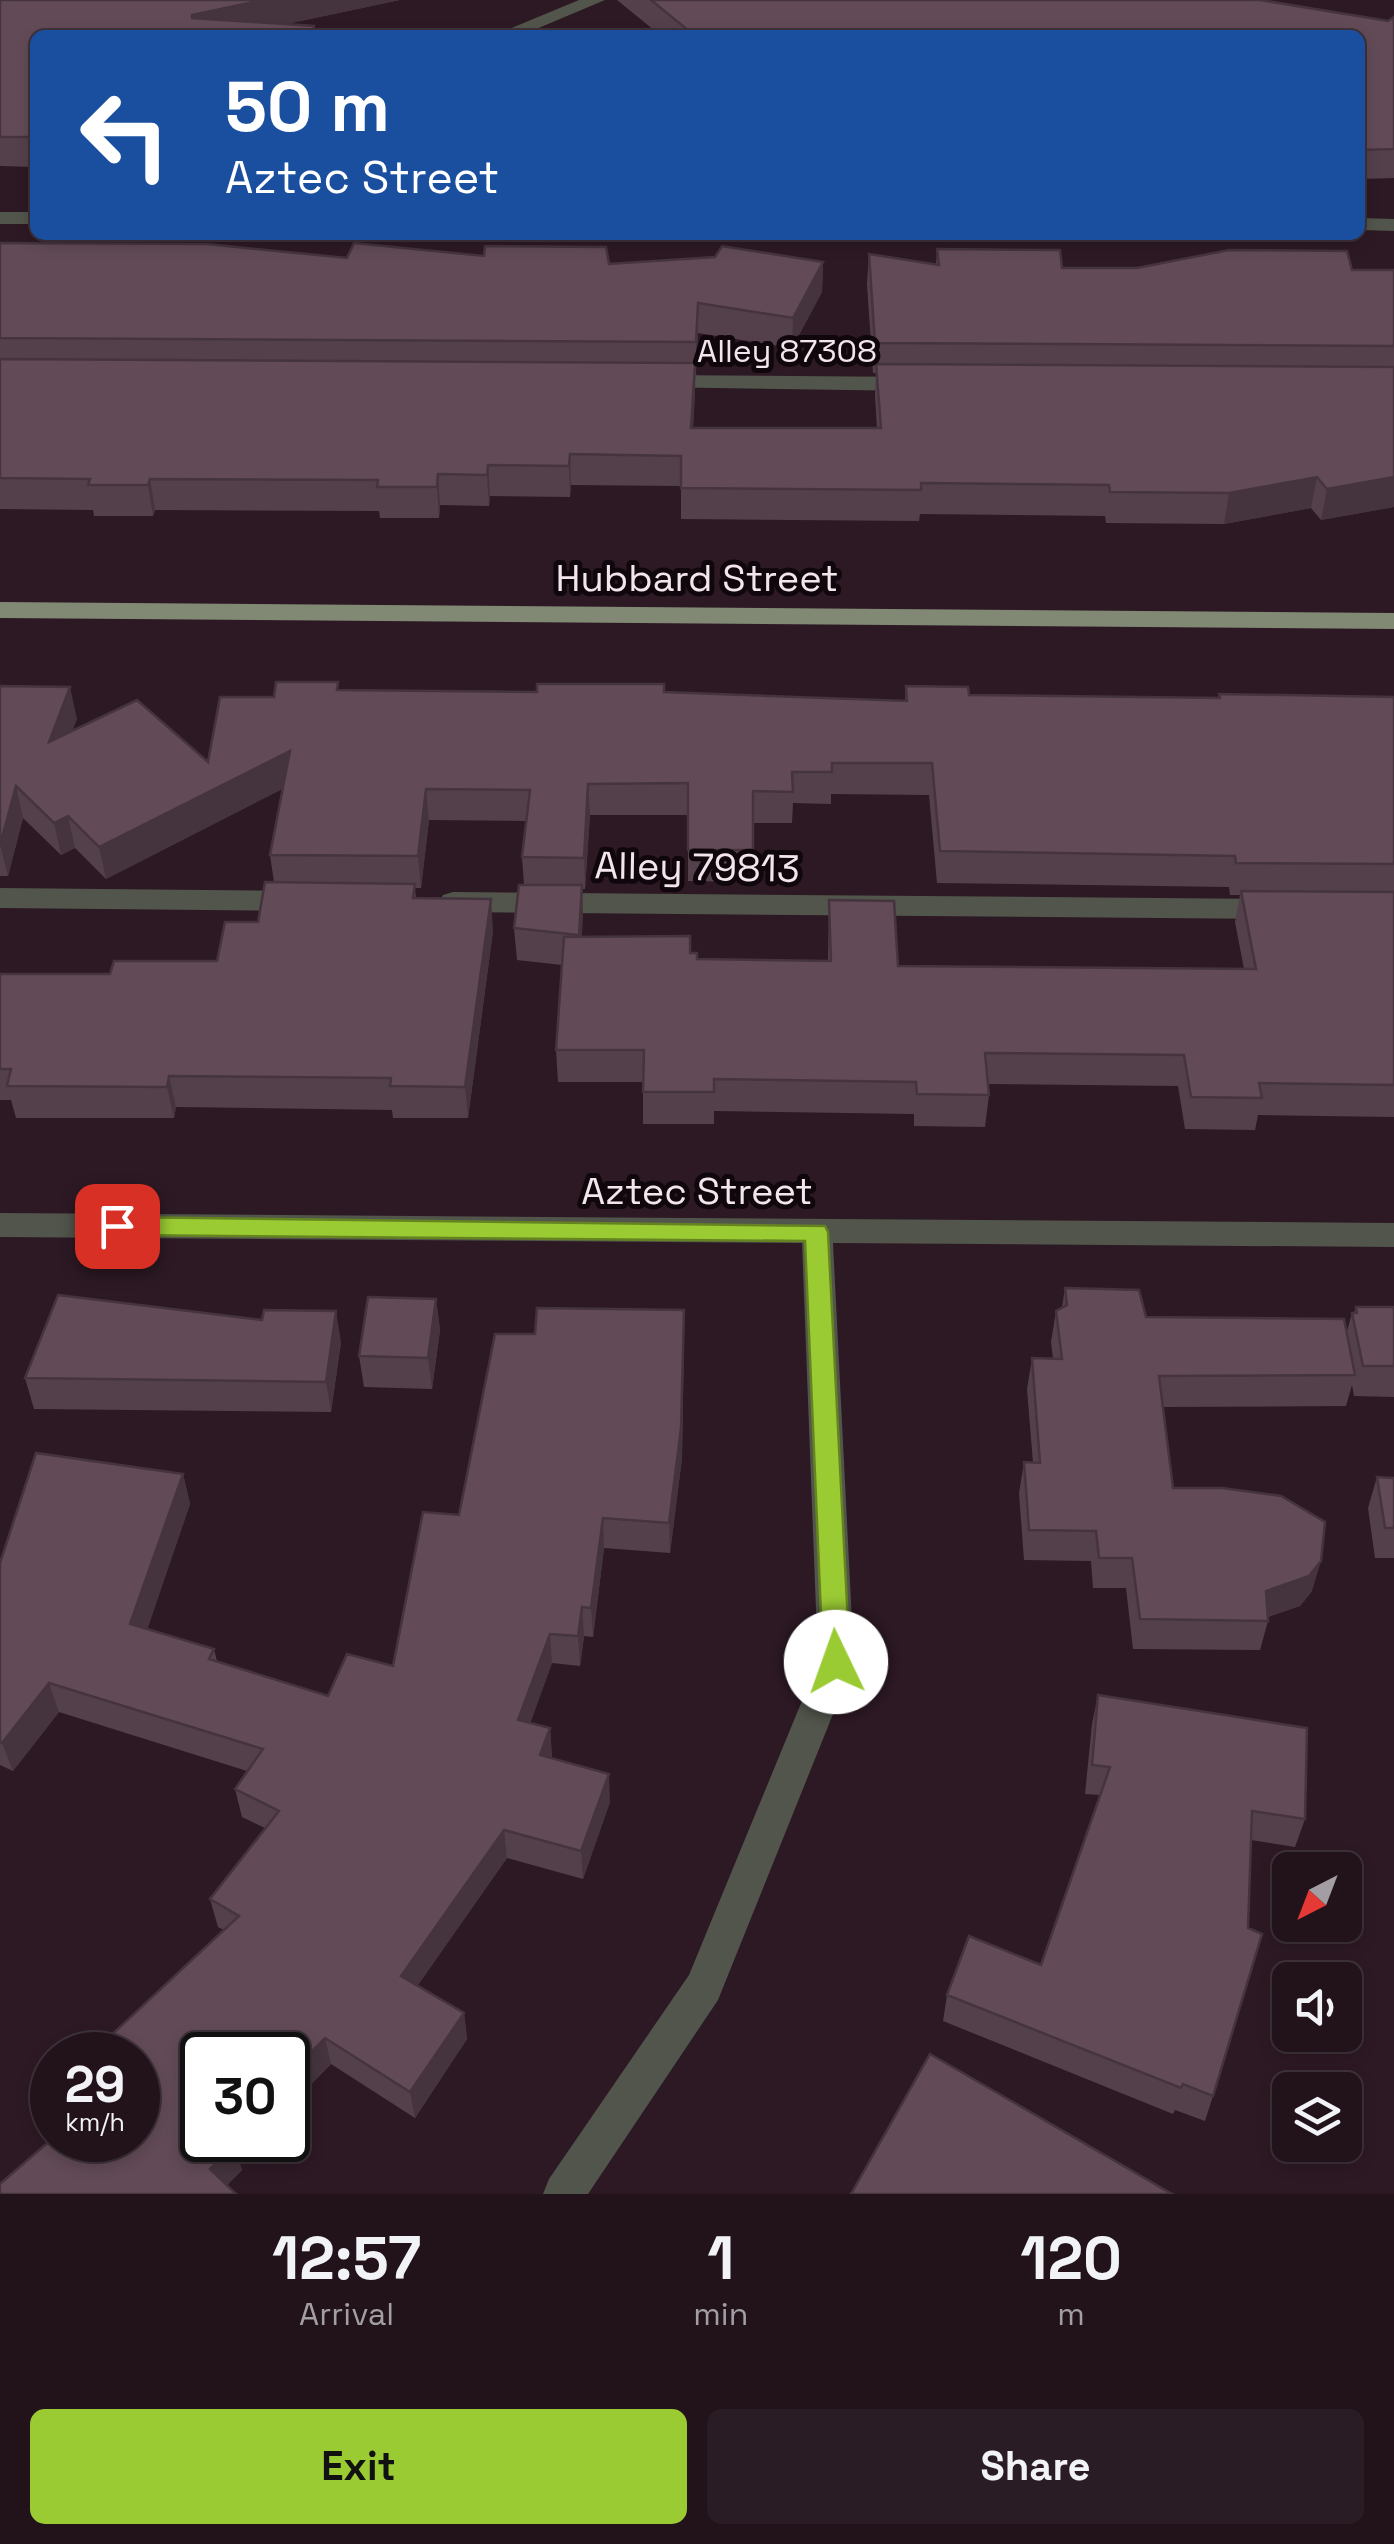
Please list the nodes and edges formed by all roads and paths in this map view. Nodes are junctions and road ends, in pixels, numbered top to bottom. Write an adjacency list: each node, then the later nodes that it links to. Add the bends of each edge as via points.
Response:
1 (596, 0): 2 (street)
2 (518, 30)
3 (0, 218): 4 (street)
4 (30, 218)
5 (1365, 224): 6 (street)
6 (1394, 225)
7 (637, 382): 8 (street, Alley 87308)
8 (936, 384)
9 (0, 610): 10 (main road, Hubbard Street)
10 (1394, 621)
11 (0, 898): 12 (street)
12 (338, 901)
13 (418, 902): 14 (street, Alley 79813)
14 (1314, 910)
15 (0, 1225): 16 (street, Aztec Street)
16 (816, 1232): 17 (street, Aztec Street); 18 (street, via 836,1662 704,1987)
17 (1394, 1234)
18 (564, 2194)

